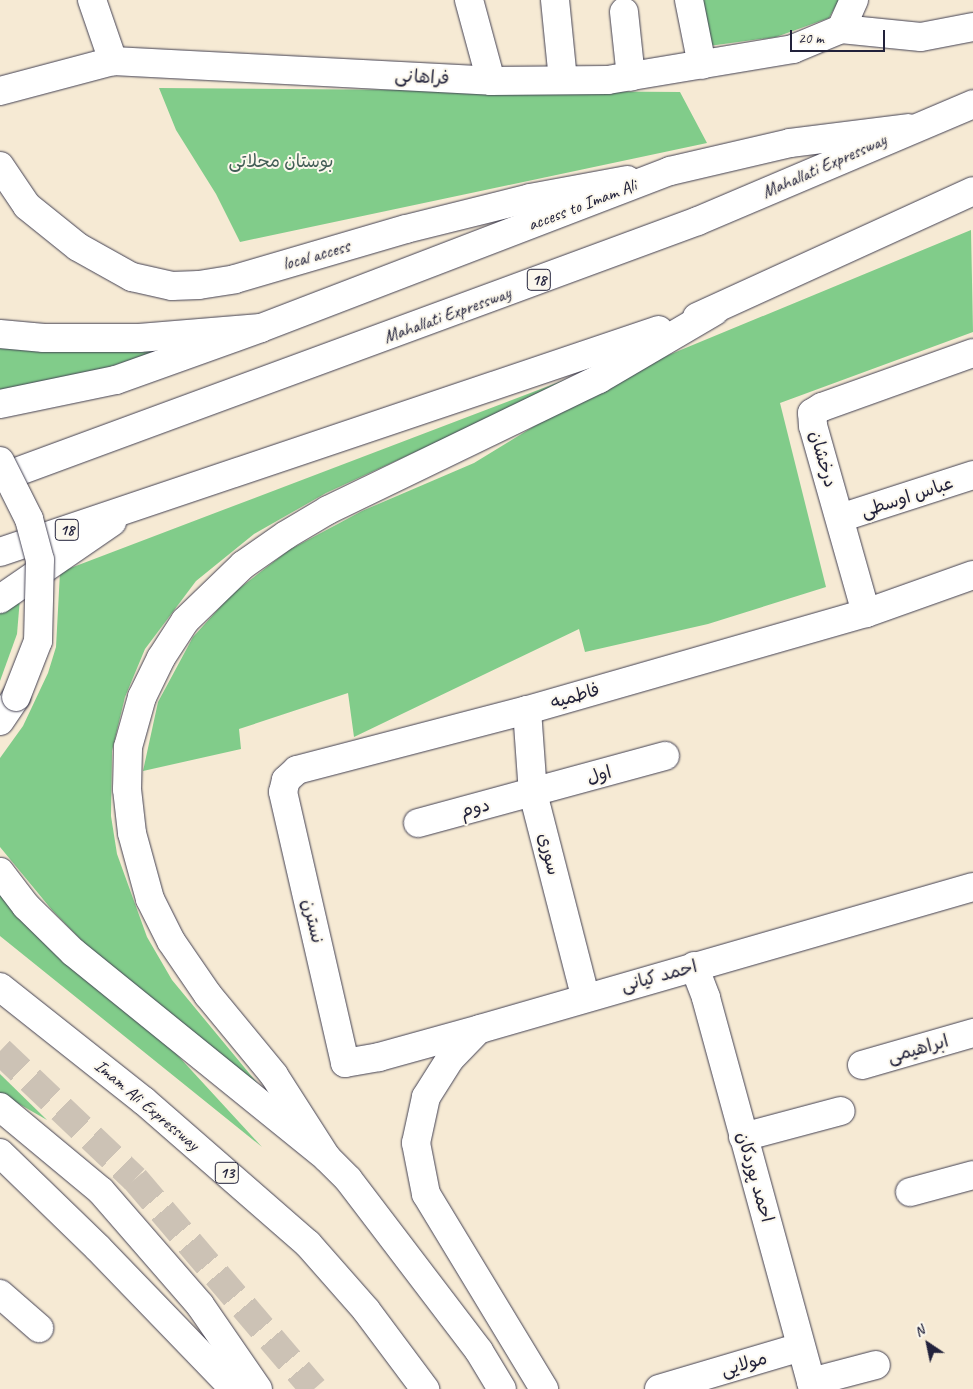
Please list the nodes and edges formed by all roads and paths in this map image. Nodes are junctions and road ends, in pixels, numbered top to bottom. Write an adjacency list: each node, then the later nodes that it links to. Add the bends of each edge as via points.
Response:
1 (92, 0): 9 (main road)
2 (469, 0): 13 (main road)
3 (555, 0): 12 (main road)
4 (689, 0): 10 (main road)
5 (854, 0): 8 (main road)
6 (624, 12): 11 (main road)
7 (973, 27): 8 (main road, فراهانی, via 921,37)
8 (841, 29): 10 (main road, فراهانی, via 793,49)
9 (113, 61): 13 (main road, فراهانی); 14 (main road, فراهانی)
10 (702, 65): 11 (main road, فراهانی)
11 (631, 76): 12 (main road, فراهانی)
12 (563, 80): 13 (main road, فراهانی)
13 (491, 81)
14 (0, 91)
15 (973, 104): 16 (main road, Mahallati Expressway / 18)
16 (915, 127): 18 (main road, access to Imam Ali, via 790,143); 27 (main road, Mahallati Expressway / 18, via 698,221 100,444)
17 (0, 166): 18 (main road, local access, via 27,206 78,247 132,277 172,286 235,278 406,229 530,198)
18 (670, 172): 21 (main road, access to Imam Ali)
19 (973, 191): 20 (main road, 18)
20 (715, 311): 28 (main road, 18); 53 (main road, via 599,379 328,510 286,535 243,565 185,621 161,658 142,697 128,747 127,789 134,841 150,899 171,941 208,995 274,1075)
21 (261, 328): 22 (main road, via 129,339); 24 (main road, via 116,380)
22 (0, 334)
23 (973, 353): 29 (main road, درخشان, via 812,413)
24 (0, 404)
25 (0, 461): 35 (main road, bridge, via 29,519 40,560 38,642 16,697)
26 (973, 475): 29 (main road, عباس اوسطی)
27 (0, 478)
28 (134, 507): 30 (main road, 18); 32 (main road)
29 (840, 518): 33 (main road, درخشان)
30 (0, 552)
31 (973, 575): 33 (main road, فاطمیه)
32 (0, 599)
33 (866, 613): 34 (main road, فاطمیه)
34 (527, 710): 37 (main road, فاطمیه, via 297,770); 38 (main road, سوری)
35 (0, 721)
36 (665, 756): 38 (main road, اول)
37 (286, 780): 47 (main road, نسترن, via 283,792)
38 (533, 793): 39 (main road, دوم); 44 (main road, سوری)
39 (418, 823)
40 (0, 872): 53 (main road, via 26,906 73,952)
41 (973, 887): 42 (main road, احمد کیانی)
42 (694, 966): 44 (main road, احمد کیانی); 51 (main road, احمد پوردکان)
43 (0, 987): 63 (main road, Imam Ali Expressway / 13, via 144,1101 308,1244 366,1310)
44 (585, 996): 45 (main road, احمد کیانی)
45 (480, 1029): 47 (main road, احمد کیانی, via 380,1057); 65 (main road, via 450,1059 426,1097 416,1144 426,1194)
46 (973, 1033): 48 (main road, ابراهیمی)
47 (345, 1063)
48 (862, 1065)
49 (0, 1107): 62 (main road, via 100,1191 200,1305)
50 (841, 1111): 51 (main road)
51 (743, 1137): 58 (main road, احمد پوردکان)
52 (0, 1153): 61 (main road, via 98,1248)
53 (327, 1158): 64 (main road, via 348,1179 479,1351)
54 (973, 1175): 55 (main road)
55 (910, 1192)
56 (0, 1294): 57 (main road)
57 (39, 1328)
58 (801, 1347): 60 (main road, احمد پوردکان); 66 (main road, مولایی)
59 (876, 1365): 60 (main road)
60 (812, 1385)
61 (234, 1389)
62 (258, 1389)
63 (425, 1389)
64 (502, 1389)
65 (544, 1389)
66 (659, 1389)

